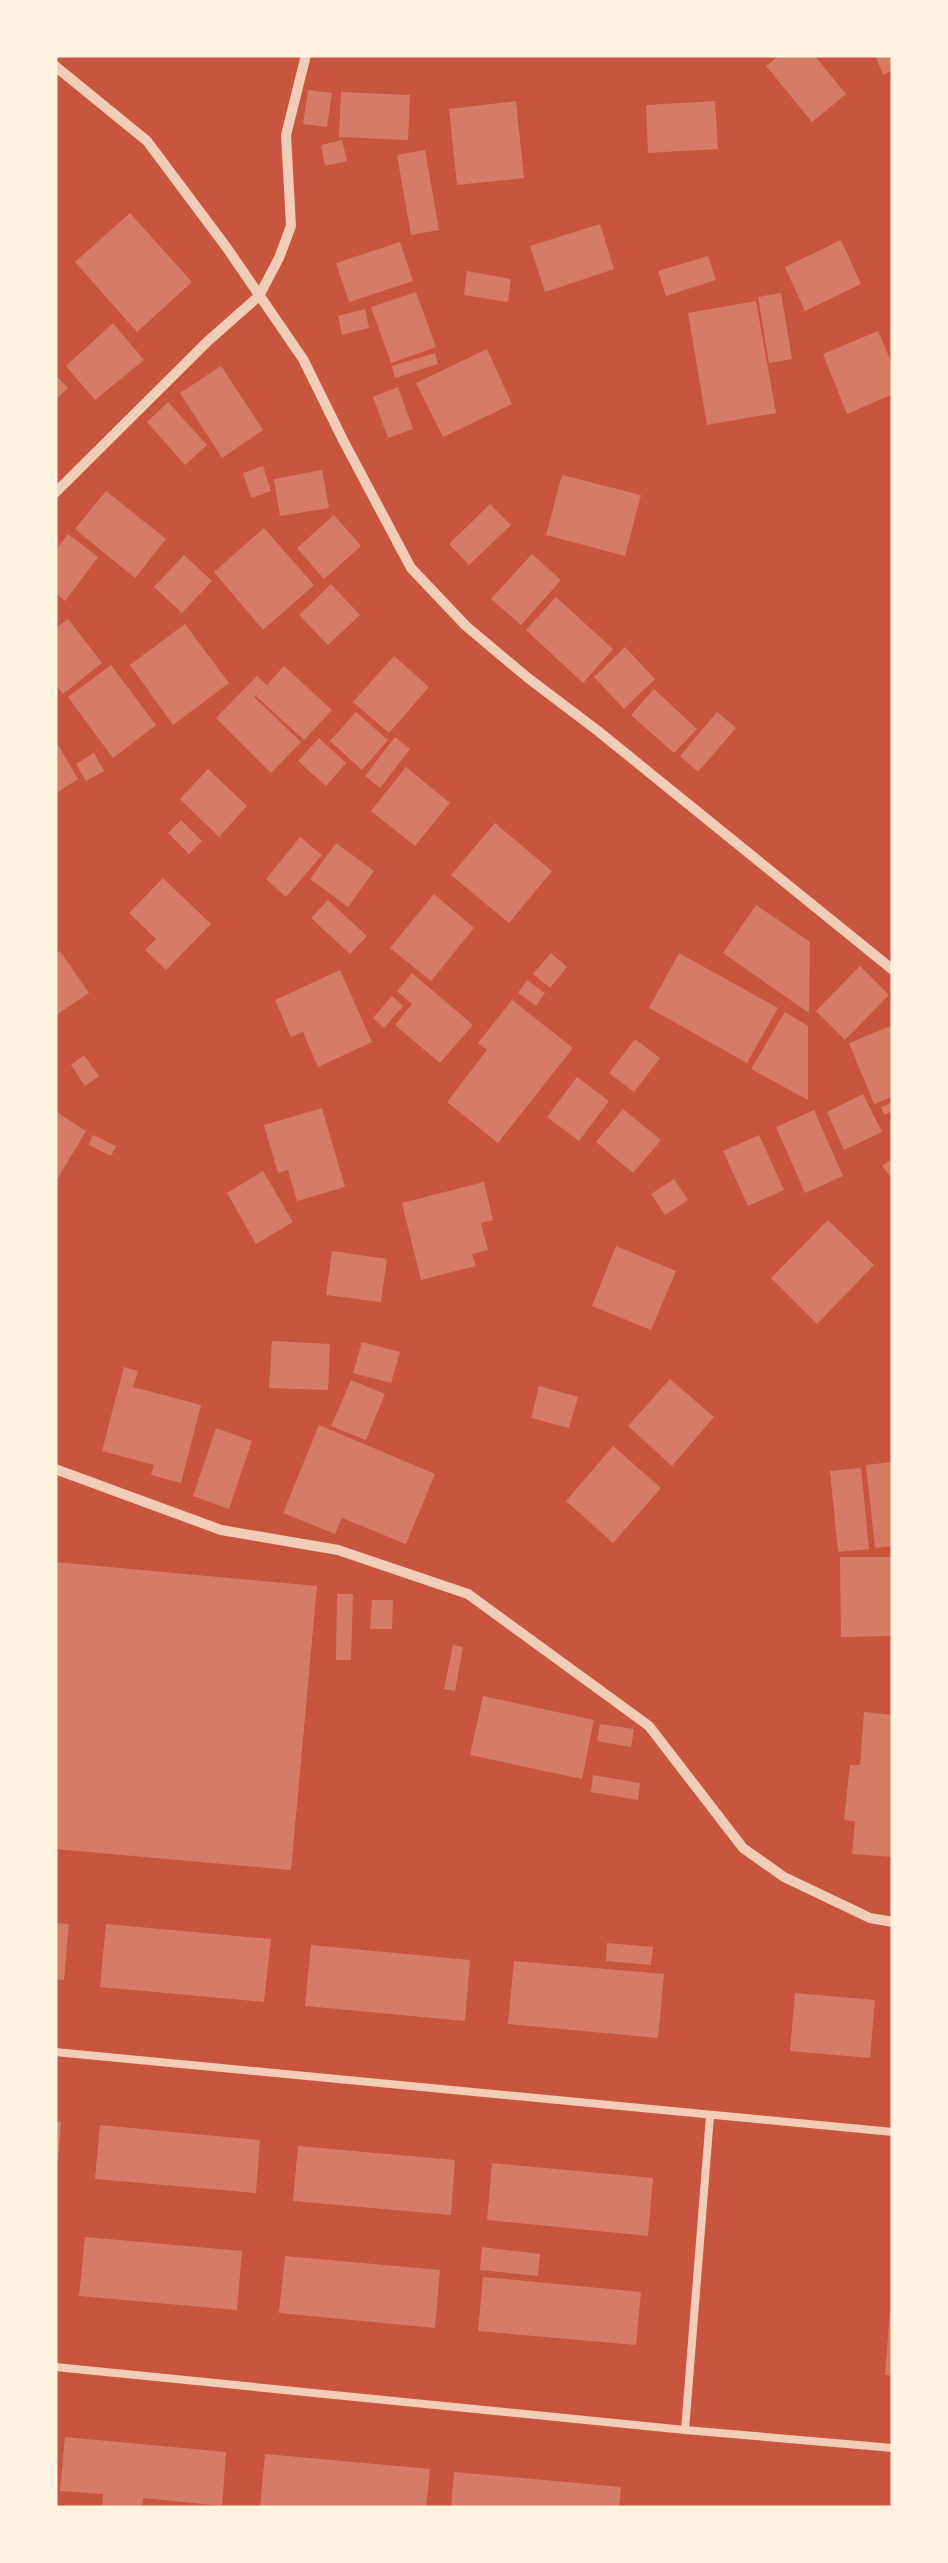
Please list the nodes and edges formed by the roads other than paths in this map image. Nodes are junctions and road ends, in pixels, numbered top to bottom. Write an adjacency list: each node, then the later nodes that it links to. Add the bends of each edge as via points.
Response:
1 (306, 55): 3 (street, via 286,135 292,226)
2 (55, 66): 3 (street, via 147,141)
3 (259, 296): 4 (street); 5 (street, via 303,359 412,568 466,626)
4 (55, 493)
5 (893, 970)
6 (55, 1469): 7 (street, via 221,1530 338,1550 468,1594 649,1726 743,1848 784,1877 870,1918)
7 (893, 1922)
8 (55, 2052): 9 (lane)
9 (710, 2116): 10 (lane); 12 (lane)
10 (893, 2132)
11 (55, 2367): 12 (lane)
12 (686, 2430): 13 (lane)
13 (893, 2448)

